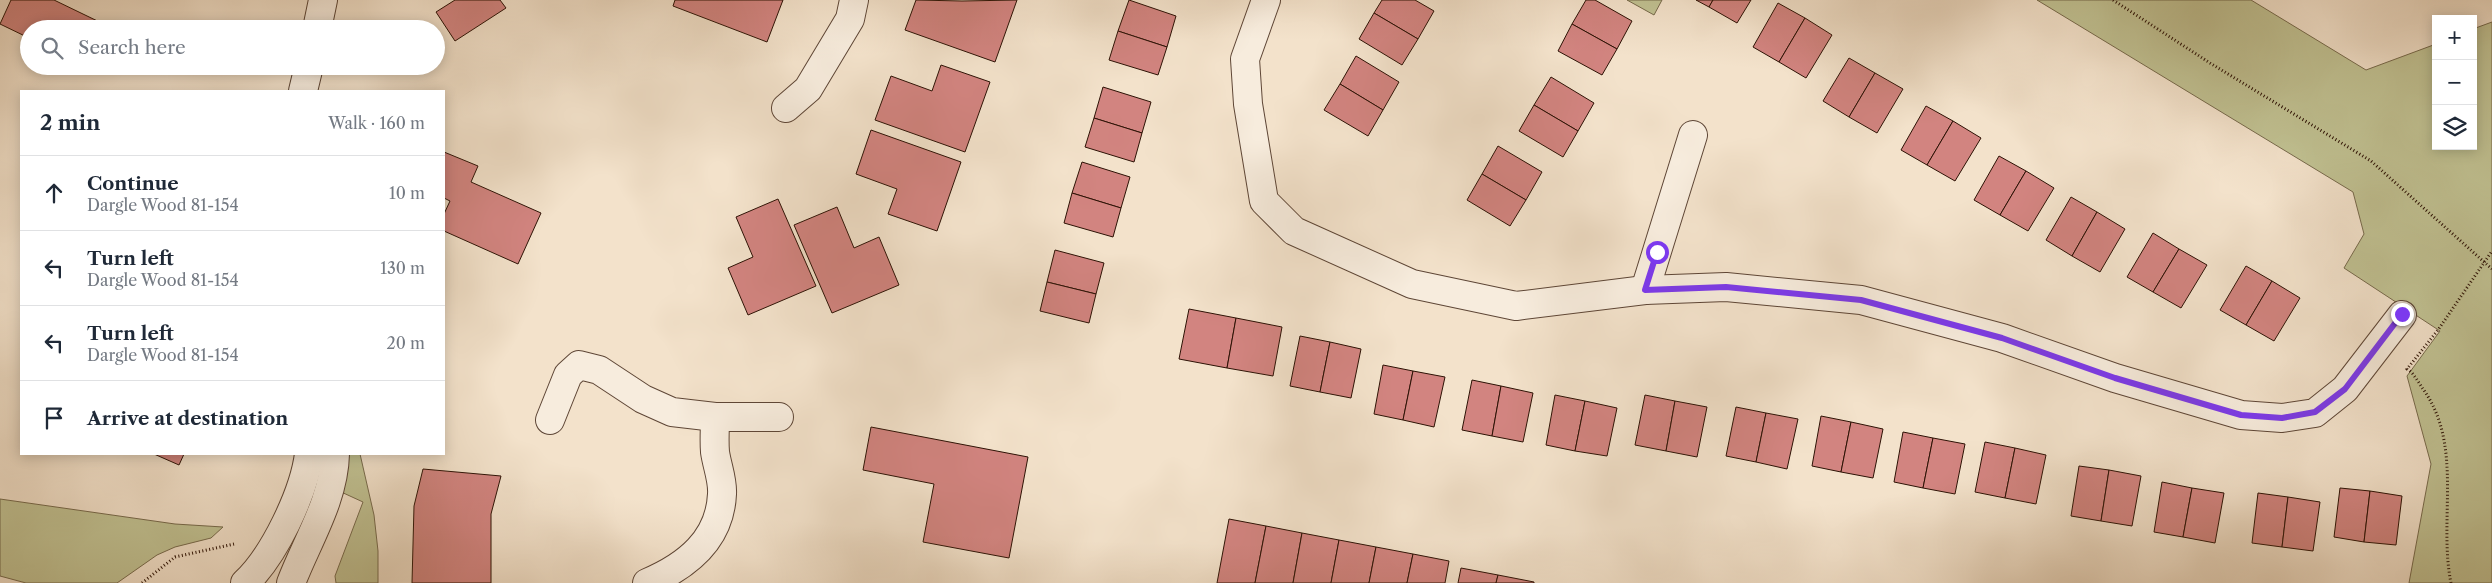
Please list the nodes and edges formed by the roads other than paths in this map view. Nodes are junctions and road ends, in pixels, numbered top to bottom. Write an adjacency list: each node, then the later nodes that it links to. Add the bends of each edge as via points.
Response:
1 (323, 0): 4 (street)
2 (854, 0): 7 (street, via 850,19 808,88)
3 (1266, 0): 9 (street, via 1245,59 1248,104 1264,202 1294,232 1412,284 1516,306)
4 (319, 20)
5 (307, 75): 6 (street)
6 (303, 90)
7 (786, 108)
8 (1693, 135): 9 (street)
9 (1645, 290): 10 (street, via 1726,287 1861,300 2002,338 2115,378 2241,415 2282,418 2315,412 2345,389)
10 (2402, 314)
11 (715, 417): 12 (street); 13 (street, via 672,412 643,399 599,370 579,365 568,375); 18 (street, via 715,452 722,493 718,523 704,544 673,572)
12 (779, 417)
13 (550, 420)
14 (310, 455): 16 (street, via 298,496 269,553)
15 (335, 455): 17 (street, via 326,502)
16 (245, 583)
17 (291, 583)
18 (647, 583)

